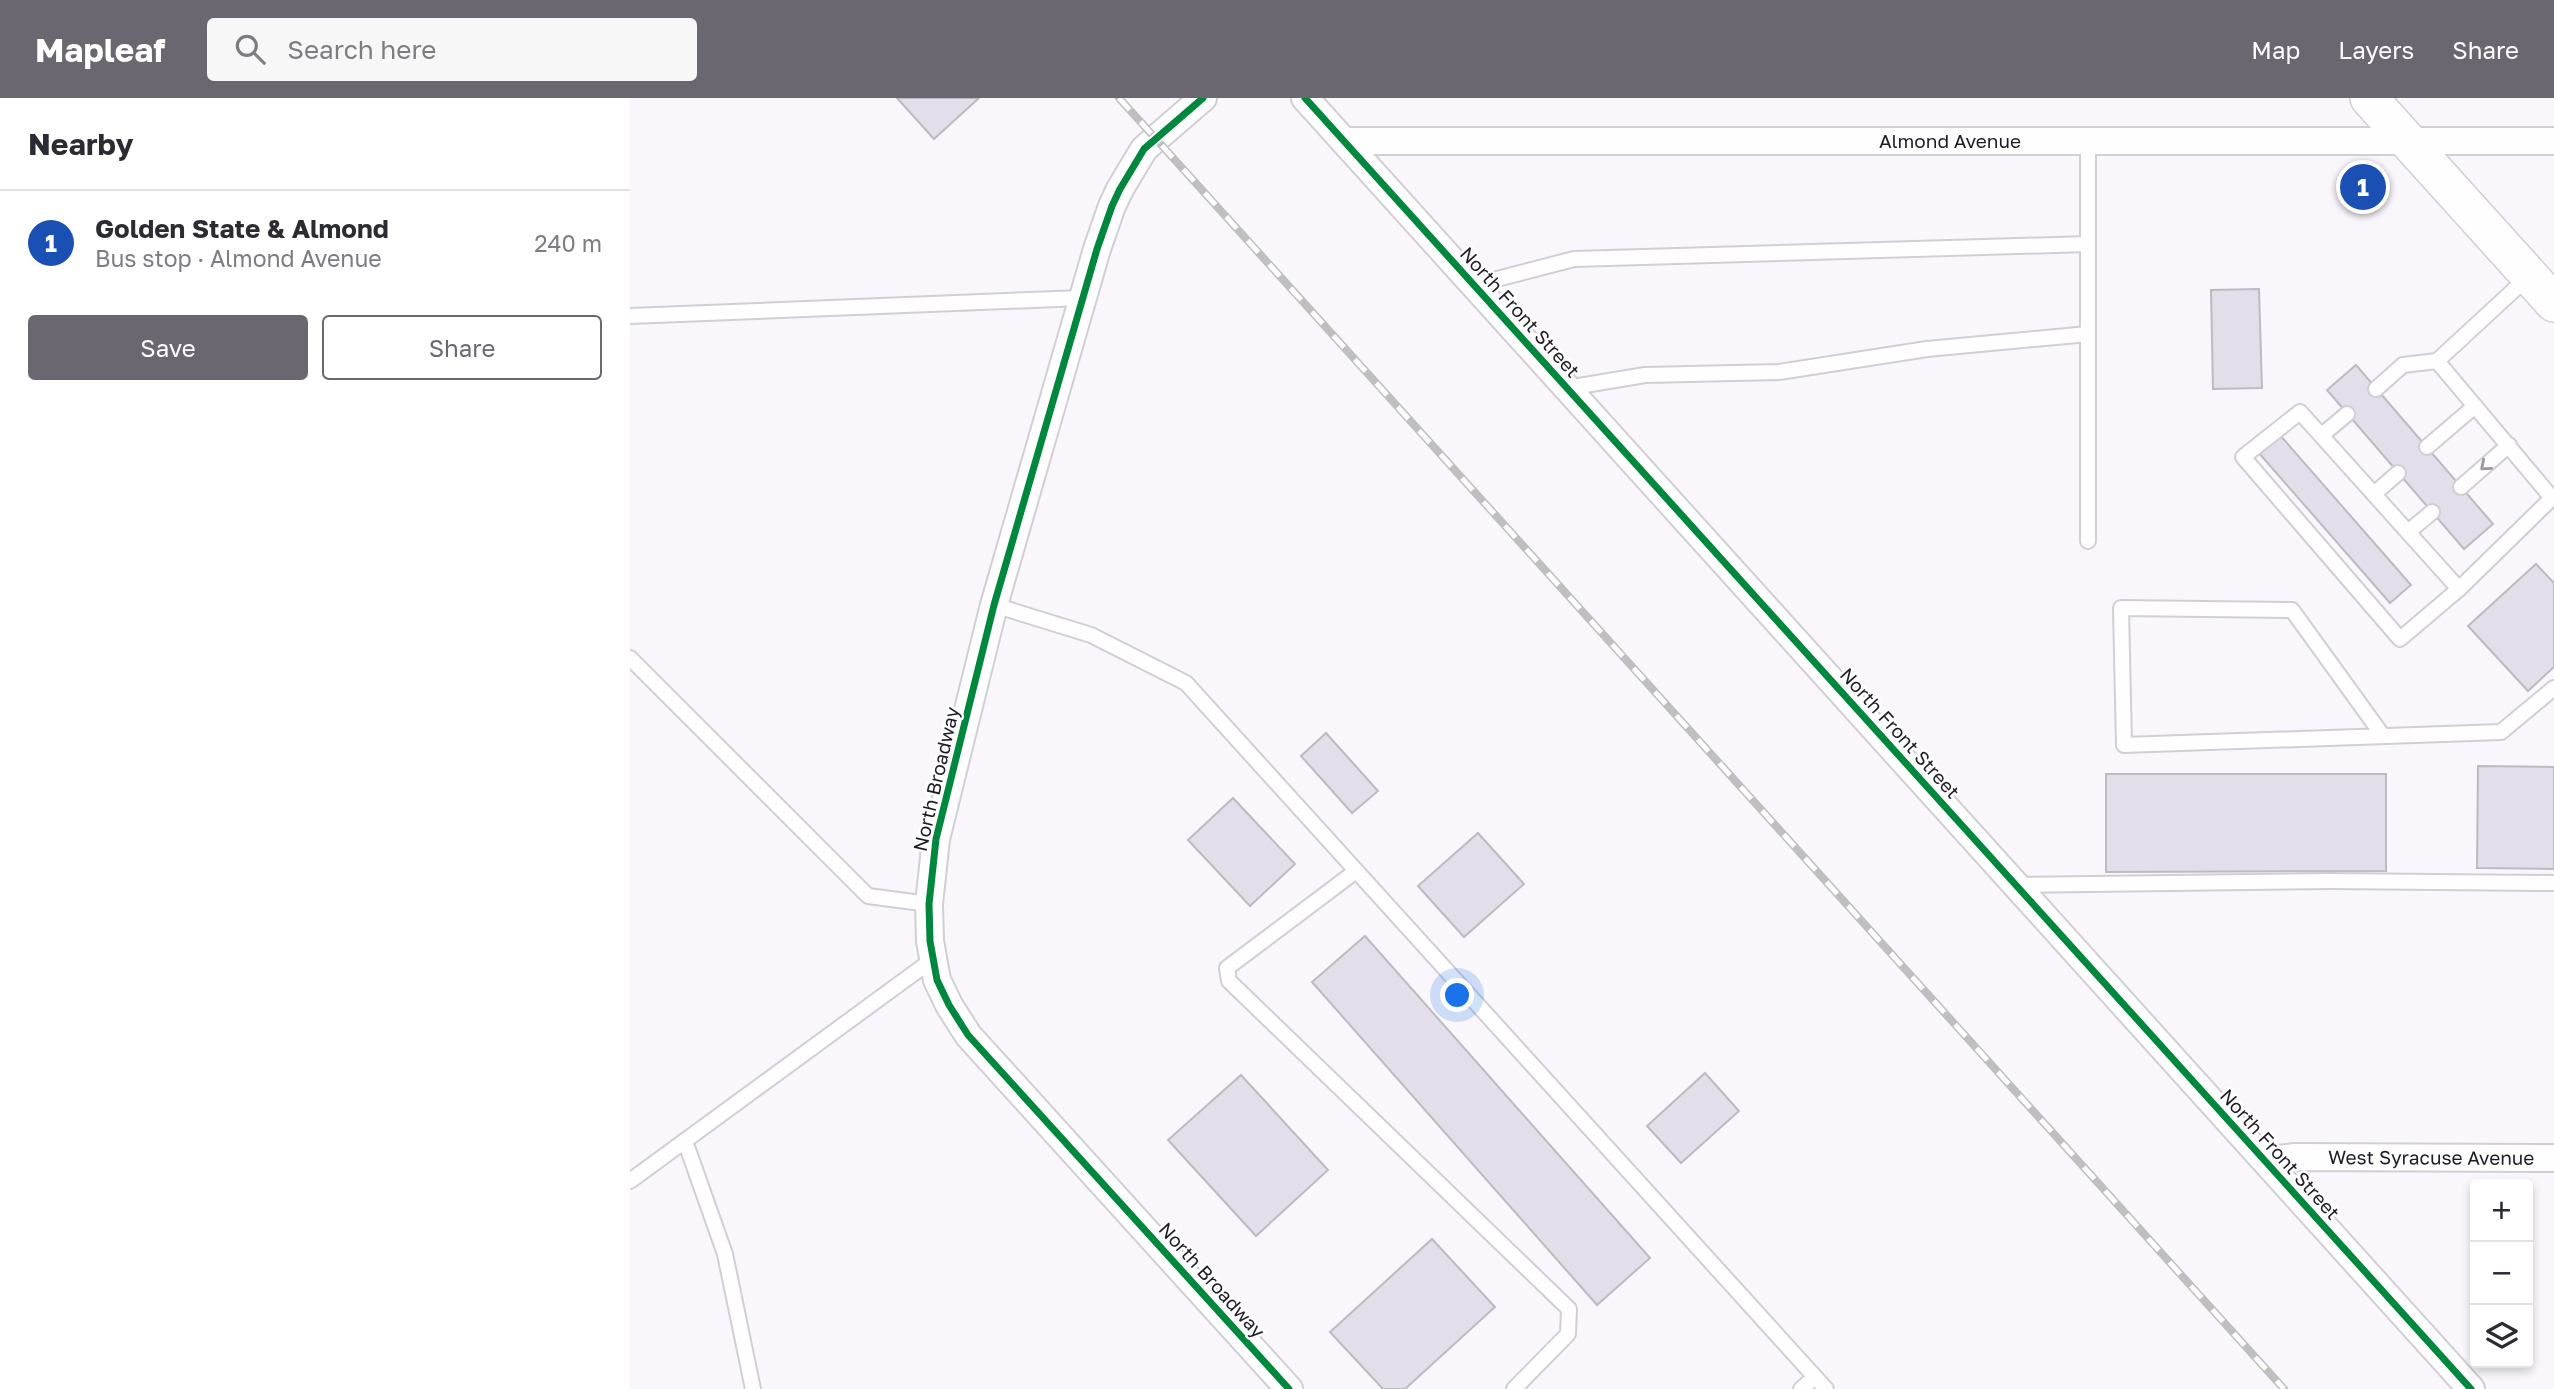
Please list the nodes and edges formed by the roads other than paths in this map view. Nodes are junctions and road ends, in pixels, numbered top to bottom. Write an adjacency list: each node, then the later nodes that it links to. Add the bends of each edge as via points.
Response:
1 (1203, 98): 11 (street, North Broadway, via 1155,138 1135,162 1103,230)
2 (1305, 98): 4 (street, North Front Street)
3 (2369, 98): 7 (main road)
4 (1344, 141): 5 (street, Almond Avenue); 10 (street, North Front Street)
5 (2088, 141): 7 (street, Almond Avenue); 8 (lane)
6 (2554, 141): 7 (street, Almond Avenue)
7 (2408, 142): 9 (main road)
8 (2088, 244): 10 (lane, via 1574,259); 14 (lane)
9 (2529, 276): 12 (main road); 15 (lane)
10 (1474, 285): 16 (street, North Front Street)
11 (1083, 298): 13 (lane); 31 (street, North Broadway)
12 (2554, 303)
13 (630, 316)
14 (2088, 334): 16 (lane, via 1927,349 1779,372 1645,375); 29 (lane)
15 (2437, 360): 17 (lane, via 2403,365); 18 (lane)
16 (1567, 388): 37 (street, North Front Street)
17 (2376, 389)
18 (2475, 406): 21 (lane); 22 (lane)
19 (2347, 414): 20 (lane)
20 (2322, 435): 25 (lane); 30 (lane, via 2300,412 2244,457 2400,639)
21 (2509, 445): 24 (lane, one-way to 24); 26 (lane)
22 (2427, 447)
23 (2399, 473): 25 (lane)
24 (2461, 487)
25 (2374, 494): 28 (lane)
26 (2553, 497): 30 (lane)
27 (2432, 512): 28 (lane)
28 (2408, 532): 30 (lane)
29 (2088, 541)
30 (2459, 589)
31 (994, 605): 35 (lane, via 1091,635 1186,683); 38 (street, North Broadway, via 936,839)
32 (630, 658): 38 (lane, via 868,896)
33 (2554, 688): 34 (lane, via 2501,732)
34 (2383, 736): 34 (lane, via 2124,745 2121,608 2292,610)
35 (1356, 871): 44 (lane); 47 (lane, via 1227,968 1229,981 1569,1309 1569,1334)
36 (2554, 883): 37 (lane)
37 (2015, 885): 42 (street, North Front Street)
38 (929, 904): 39 (street, North Broadway)
39 (932, 960): 40 (lane); 46 (street, North Broadway, via 943,993 968,1035)
40 (685, 1142): 43 (lane); 45 (lane, via 725,1255)
41 (2554, 1158): 42 (street, West Syracuse Avenue, via 2295,1157)
42 (2269, 1165): 50 (street, North Front Street)
43 (630, 1181)
44 (1815, 1377): 48 (lane); 49 (lane)
45 (753, 1389)
46 (1289, 1389)
47 (1514, 1389)
48 (1801, 1389)
49 (1826, 1389)
50 (2471, 1389)

